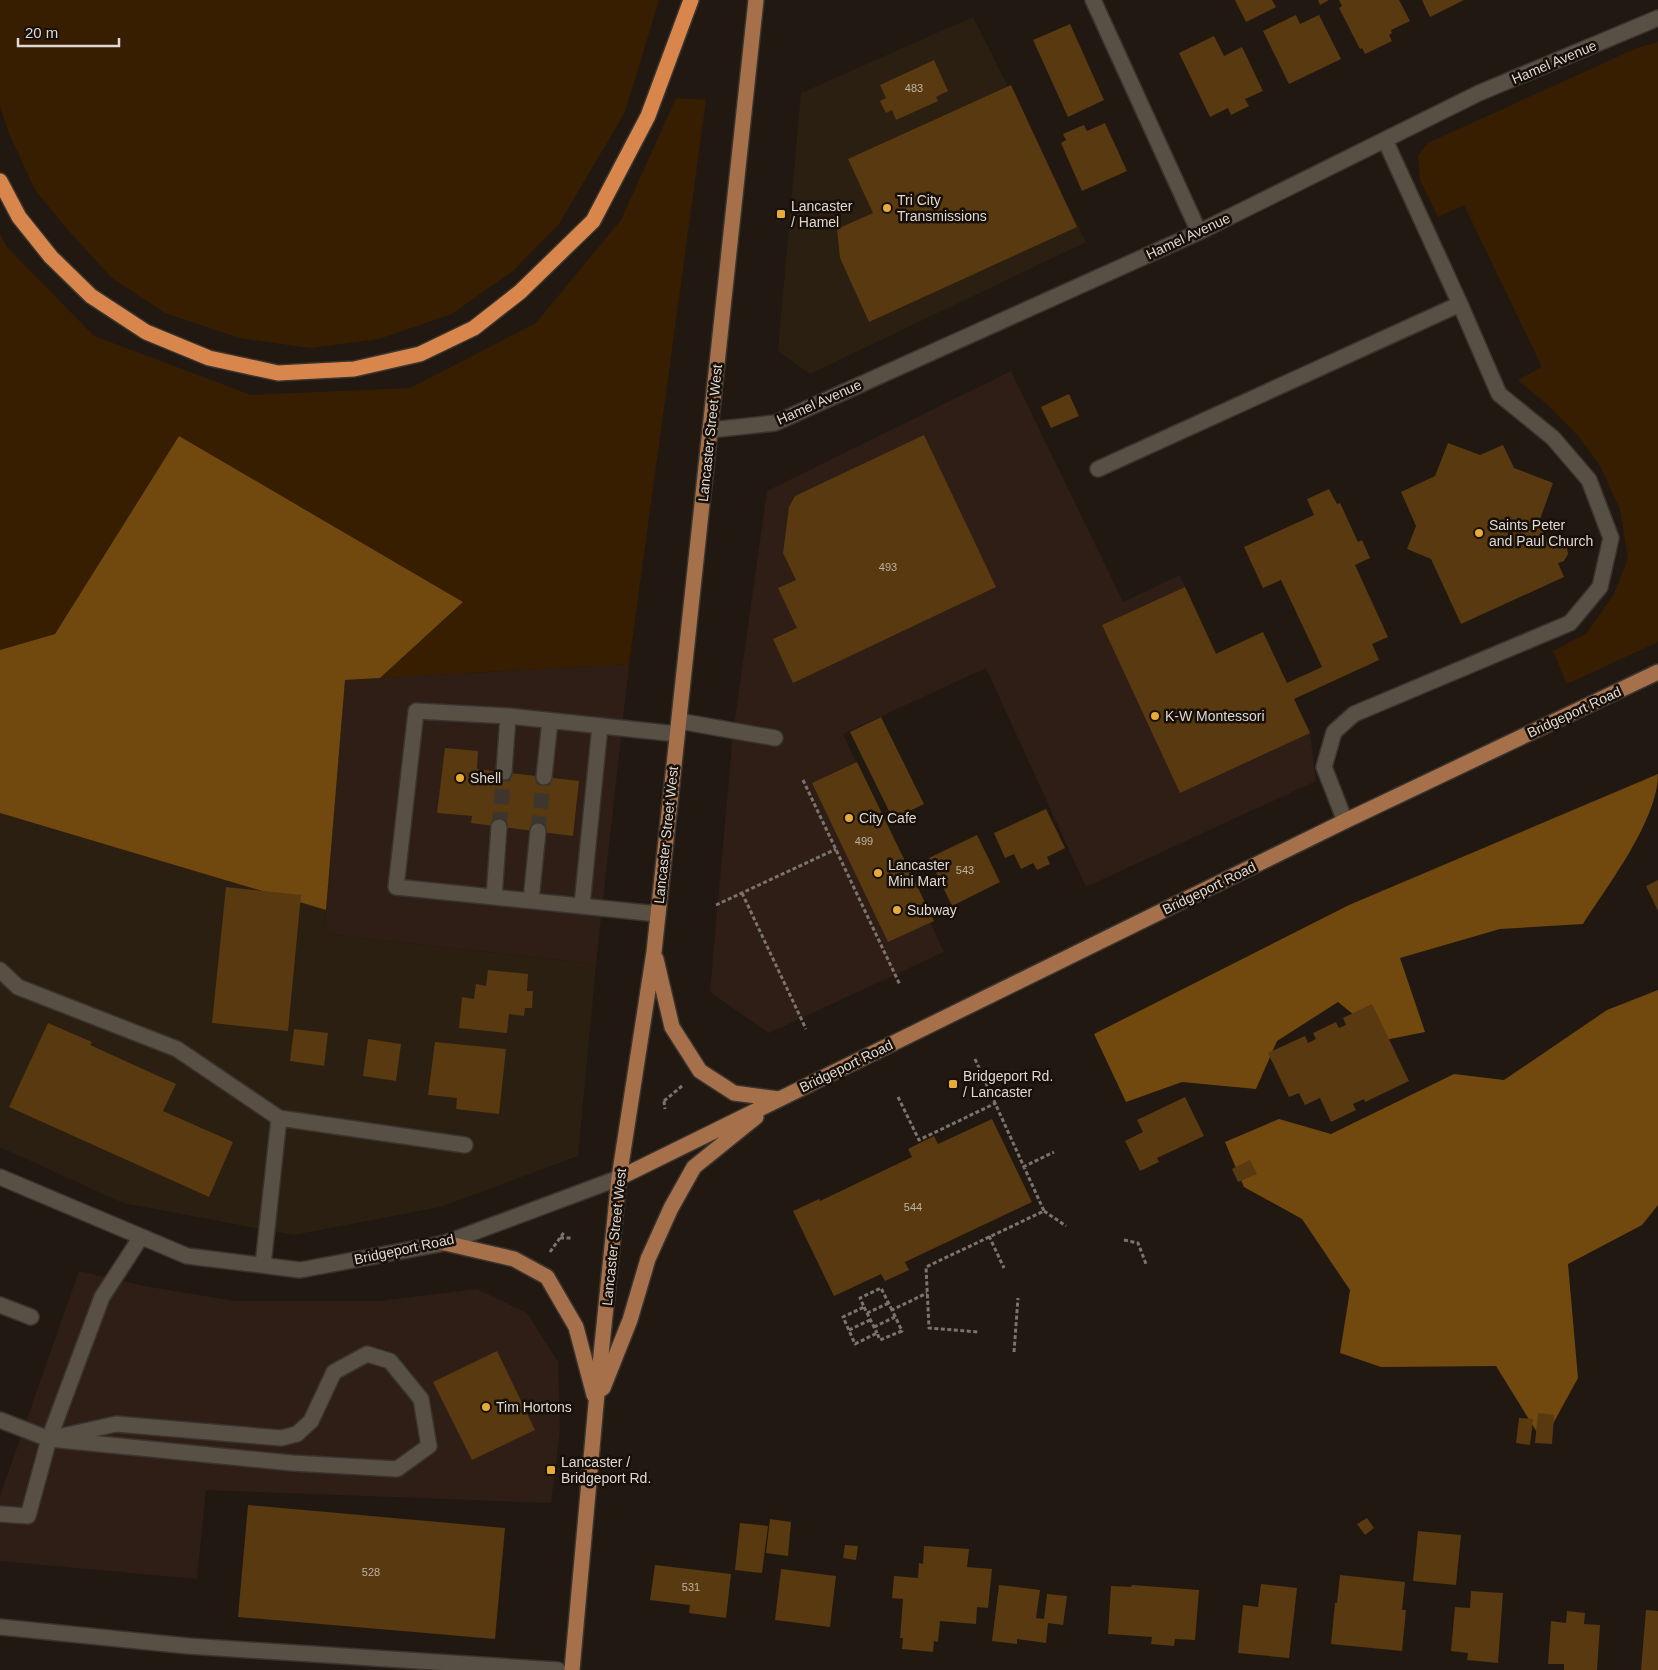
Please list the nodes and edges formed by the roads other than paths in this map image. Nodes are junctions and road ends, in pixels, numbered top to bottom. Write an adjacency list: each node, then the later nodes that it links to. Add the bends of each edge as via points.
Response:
1 (691, 0): 6 (highway, via 648,116 593,221 520,292 474,328 420,354 354,369 278,373 209,358 146,332 90,296 51,257 19,217)
2 (756, 0): 9 (main road, Lancaster Street West)
3 (1093, 0): 7 (street)
4 (1658, 18): 5 (street, Hamel Avenue, via 1479,94)
5 (1385, 140): 7 (street, Hamel Avenue); 8 (street)
6 (0, 181)
7 (1198, 232): 9 (street, Hamel Avenue, via 775,423)
8 (1460, 304): 10 (street); 19 (street, via 1499,394 1553,438 1589,480 1611,538 1600,587 1570,623 1354,714 1334,732 1324,767)
9 (710, 430): 15 (main road, Lancaster Street West)
10 (1098, 469)
11 (1658, 672): 19 (main road, Bridgeport Road)
12 (508, 716): 13 (street); 17 (street); 22 (street, via 416,711 396,886)
13 (550, 721): 14 (street); 18 (street)
14 (600, 726): 15 (street); 24 (street)
15 (678, 727): 16 (street); 25 (main road, Lancaster Street West)
16 (775, 738)
17 (504, 772)
18 (544, 777)
19 (1345, 821): 28 (main road, Bridgeport Road)
20 (499, 827): 22 (street)
21 (538, 831): 23 (street)
22 (494, 897): 23 (street)
23 (531, 900): 24 (street)
24 (582, 905): 25 (street)
25 (658, 914): 26 (main road, Lancaster Street West)
26 (654, 952): 28 (main road, via 672,1027 700,1071 734,1093); 32 (main road, Lancaster Street West)
27 (0, 970): 29 (street, via 18,987 177,1049)
28 (779, 1099): 32 (main road, Bridgeport Road); 38 (main road, via 694,1167 648,1259 630,1320)
29 (278, 1118): 30 (street); 35 (street)
30 (465, 1145)
31 (0, 1177): 33 (street, Bridgeport Road)
32 (619, 1178): 34 (street, Bridgeport Road); 38 (main road, Lancaster Street West)
33 (141, 1237): 35 (street, Bridgeport Road, via 187,1256); 40 (street, via 102,1297)
34 (445, 1243): 35 (street, Bridgeport Road, via 300,1270); 38 (main road, via 514,1259 547,1277 576,1327)
35 (262, 1265)
36 (0, 1305): 37 (street)
37 (31, 1317)
38 (596, 1404): 44 (main road, Lancaster Street West)
39 (0, 1420): 40 (street)
40 (49, 1439): 40 (street, via 116,1424 280,1438 297,1434 311,1422 334,1372 367,1354 390,1361 421,1399 429,1446 397,1469 292,1463); 41 (street, via 28,1516)
41 (0, 1514)
42 (0, 1627): 43 (street, via 188,1646)
43 (558, 1670)
44 (572, 1670)

